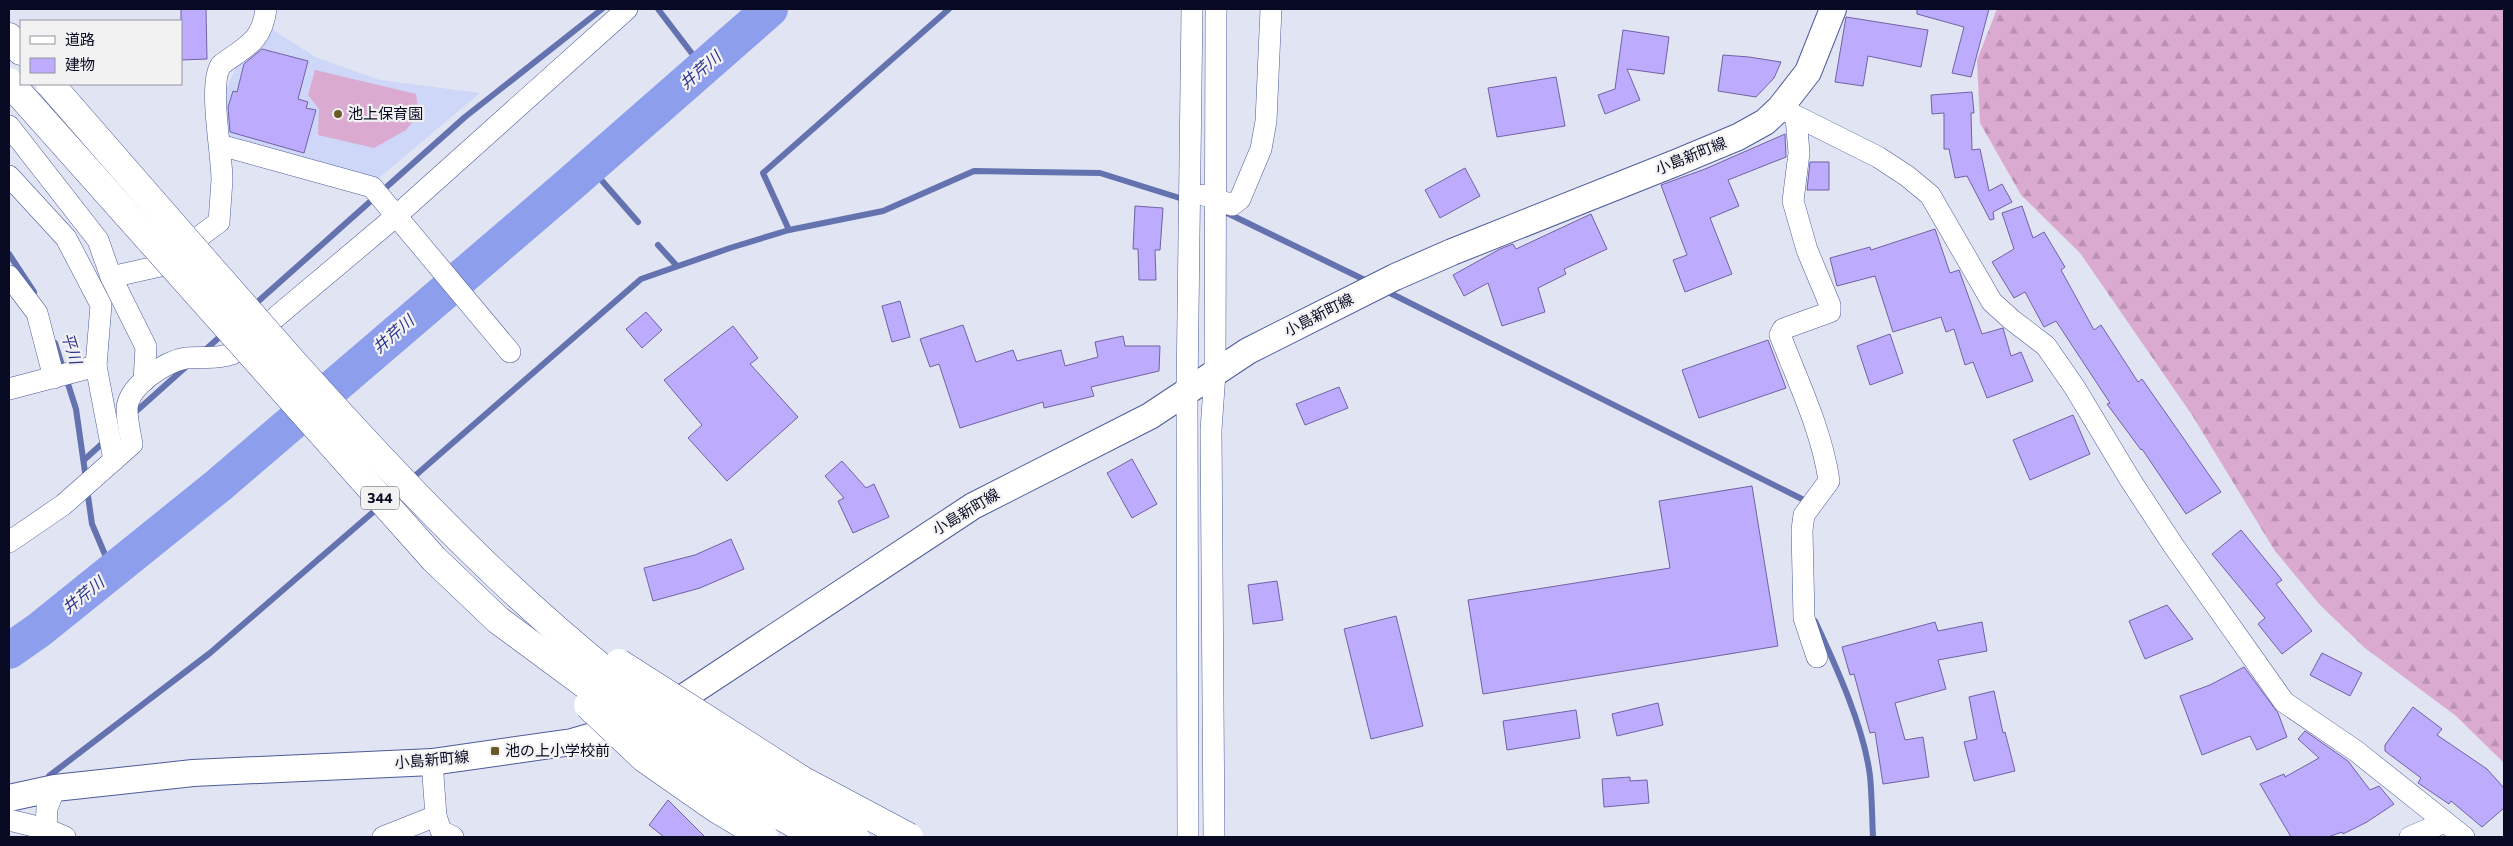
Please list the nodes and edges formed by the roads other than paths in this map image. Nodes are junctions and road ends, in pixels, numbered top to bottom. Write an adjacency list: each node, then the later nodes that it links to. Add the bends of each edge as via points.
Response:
1 (266, 9): 13 (street, via 259,37 218,70 216,96)
2 (628, 9): 17 (street)
3 (1192, 9): 15 (street)
4 (1216, 9): 16 (street)
5 (1271, 9): 16 (street, via 1266,121 1260,149 1240,199 1232,205)
6 (1833, 9): 11 (main road, 小島新町線)
7 (9, 37): 8 (highway)
8 (20, 50)
9 (9, 82): 30 (highway, 344, bridge, via 434,559)
10 (51, 85): 29 (highway, 344, bridge, via 356,432 456,539)
11 (1788, 112): 22 (main road, 小島新町線, via 1738,137 1395,277 1248,351); 31 (street, via 1799,153 1792,201 1807,250 1830,305 1830,312 1783,330 1780,336 1810,412 1827,464 1829,481 1804,515 1802,530 1804,618); 37 (street, via 1878,157 1930,195 1992,302 2046,346 2173,545 2284,702 2356,751)
12 (9, 126): 19 (street, via 98,240)
13 (220, 145): 17 (street, via 372,187); 19 (street, via 219,222 160,266)
14 (9, 176): 21 (street, via 66,238 102,305)
15 (1190, 190): 16 (street); 26 (street)
16 (1216, 200): 22 (street)
17 (396, 218): 20 (street); 24 (street, via 232,354 215,359 188,358 169,362)
18 (9, 276): 23 (street, via 36,313)
19 (111, 277): 24 (street, via 146,346)
20 (510, 352)
21 (91, 368): 23 (street); 27 (street)
22 (1215, 373): 26 (main road, 小島新町線); 47 (street, via 1211,430)
23 (57, 377): 25 (street)
24 (144, 381): 27 (street, via 127,407 132,444)
25 (9, 389)
26 (1187, 390): 32 (main road, 小島新町線, via 1150,416 973,506 686,695 624,727 572,742); 46 (street)
27 (114, 460): 28 (street, via 73,497)
28 (9, 542)
29 (520, 600): 44 (highway, 344, bridge, via 655,710 763,784); 45 (highway, bridge, via 802,780)
30 (498, 620): 42 (highway, bridge, via 644,758 717,810); 43 (highway, 344, bridge, via 682,756 754,802)
31 (1817, 657)
32 (432, 762): 33 (main road, 小島新町線, via 193,773); 35 (street)
33 (56, 788): 34 (main road, 小島新町線); 38 (street, via 47,808)
34 (9, 798)
35 (436, 816): 40 (street); 41 (street, via 441,831)
36 (9, 820): 38 (street)
37 (2445, 822): 48 (street); 49 (street)
38 (46, 828): 39 (street)
39 (65, 837)
40 (383, 837)
41 (453, 837)
42 (764, 837)
43 (818, 837)
44 (855, 837)
45 (908, 837)
46 (1188, 837)
47 (1214, 837)
48 (2410, 837)
49 (2464, 837)

